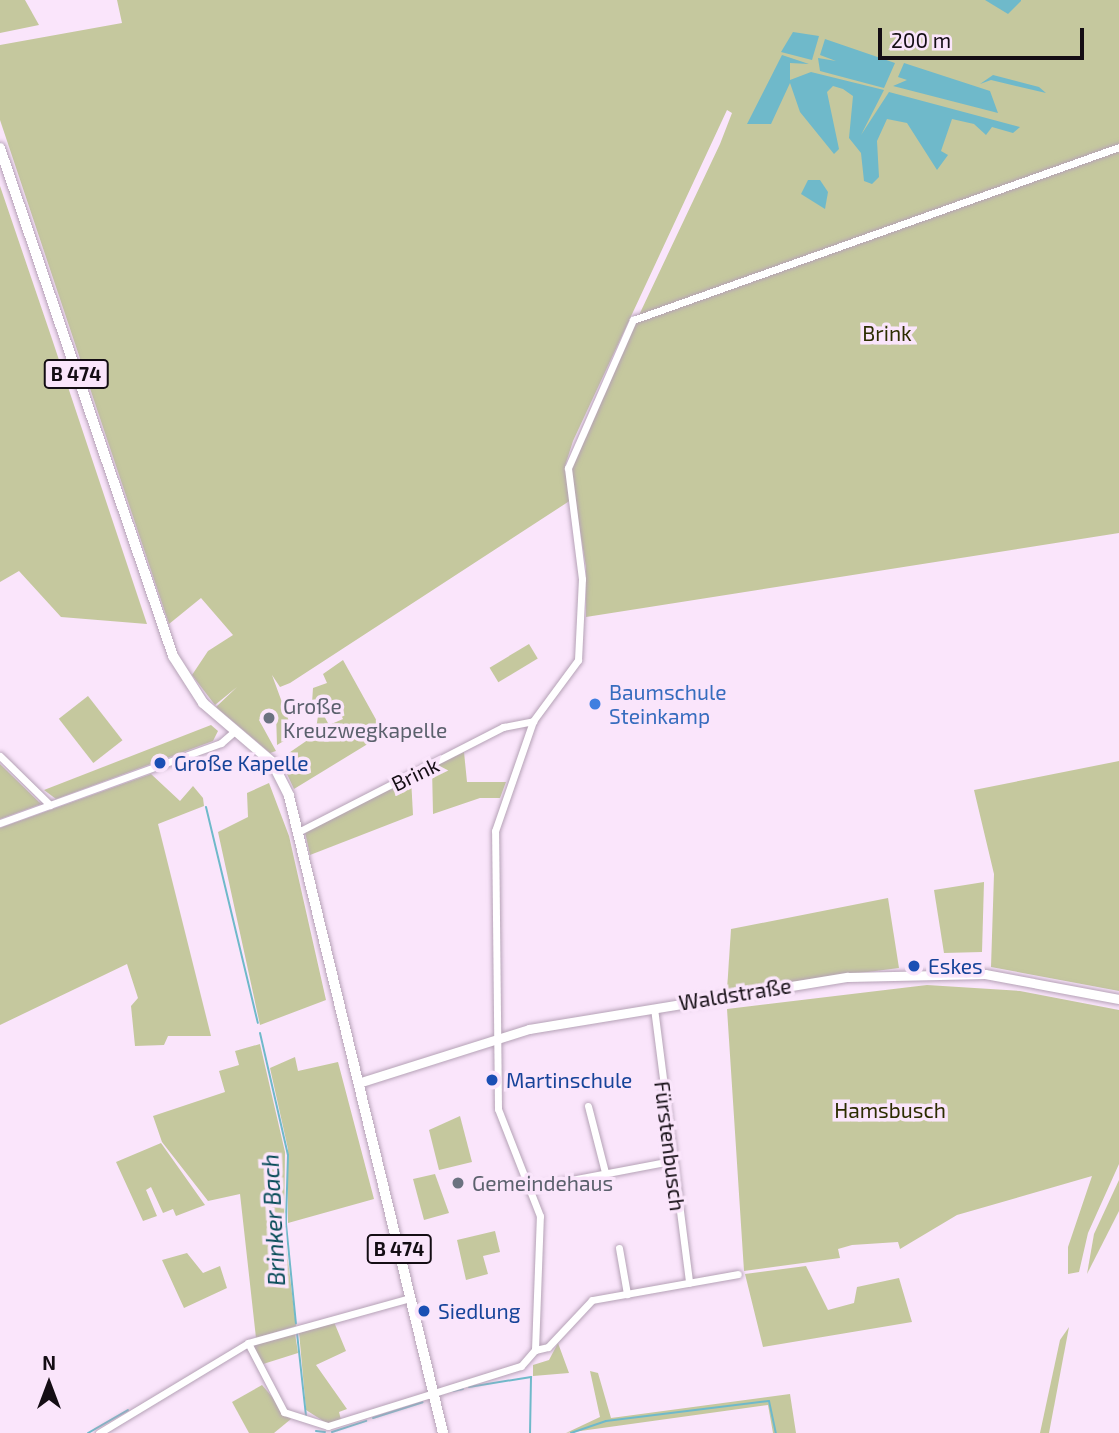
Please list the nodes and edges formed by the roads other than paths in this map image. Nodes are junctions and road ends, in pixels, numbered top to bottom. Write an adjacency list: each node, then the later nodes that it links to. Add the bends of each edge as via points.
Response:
1 (1119, 147): 3 (street, via 633,320 568,468 582,579 578,660)
2 (0, 148): 4 (main road, B 474, via 164,634 192,690)
3 (533, 721): 8 (street, Brink, via 503,727); 11 (street, via 495,831)
4 (234, 731): 6 (street, via 221,743); 8 (main road, B 474, via 275,766)
5 (0, 756): 6 (street)
6 (50, 805): 7 (street)
7 (1, 823)
8 (298, 832): 12 (main road, B 474)
9 (1119, 999): 10 (street, Waldstraße, via 1015,978 914,972)
10 (654, 1008): 11 (street, Waldstraße); 14 (street, Fürstenbusch)
11 (500, 1036): 12 (street, Waldstraße); 16 (street, via 499,1115)
12 (358, 1083): 21 (main road, B 474)
13 (589, 1106): 15 (street)
14 (671, 1161): 15 (street); 19 (street, Fürstenbusch)
15 (605, 1172): 16 (street)
16 (529, 1188): 23 (street, via 541,1220)
17 (619, 1248): 20 (street)
18 (738, 1274): 19 (street)
19 (689, 1283): 20 (street)
20 (627, 1294): 23 (street, via 592,1300 548,1347)
21 (410, 1298): 22 (street); 24 (main road, B 474)
22 (248, 1343): 24 (street, via 275,1402 305,1423 328,1426); 25 (street)
23 (535, 1350): 24 (street, via 521,1366)
24 (433, 1392): 26 (main road, B 474)
25 (99, 1433)
26 (443, 1433)

